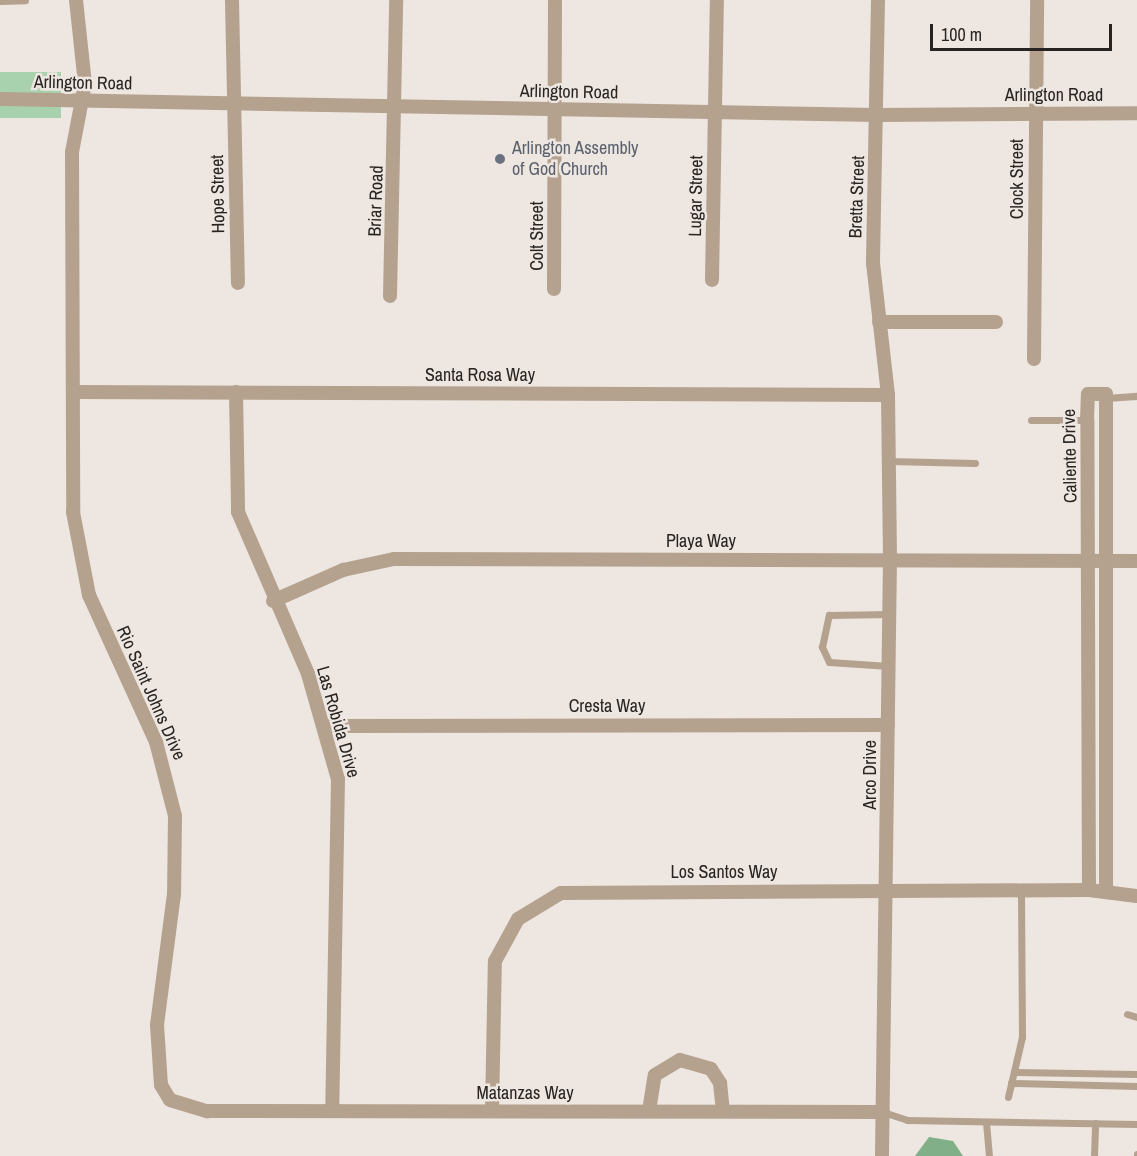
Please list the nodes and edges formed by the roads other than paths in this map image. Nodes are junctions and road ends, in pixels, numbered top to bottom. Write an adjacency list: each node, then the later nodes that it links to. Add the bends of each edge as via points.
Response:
1 (25, 0): 9 (lane)
2 (76, 0): 11 (street, Rio Saint Johns Drive)
3 (232, 0): 12 (street, Hope Street)
4 (396, 0): 13 (street, Briar Road)
5 (555, 0): 14 (street, Colt Street)
6 (717, 0): 15 (street, Lugar Street)
7 (878, 0): 18 (street, Bretta Street)
8 (1037, 0): 16 (street, Clock Street)
9 (0, 1)
10 (0, 99): 11 (street, Arlington Road)
11 (82, 101): 12 (street, Arlington Road); 26 (street, Rio Saint Johns Drive, via 72,153)
12 (234, 105): 13 (street, Arlington Road); 20 (street, Hope Street)
13 (396, 108): 14 (street, Arlington Road); 22 (street, Briar Road)
14 (556, 110): 15 (street, Arlington Road); 21 (street, Colt Street)
15 (715, 112): 18 (street, Arlington Road); 19 (street, Lugar Street)
16 (1035, 113): 17 (street, Arlington Road); 18 (street, Arlington Road); 25 (street, Clock Street)
17 (1137, 113)
18 (877, 116): 23 (street, Bretta Street, via 873,262)
19 (712, 280)
20 (238, 283)
21 (554, 289)
22 (390, 296)
23 (879, 322): 24 (street); 28 (street, Bretta Street)
24 (996, 322)
25 (1034, 359)
26 (73, 392): 27 (street, Santa Rosa Way); 58 (street, Rio Saint Johns Drive, via 73,512 80,561 107,640 156,742 175,816 174,894 157,1025 161,1085)
27 (236, 392): 28 (street, Santa Rosa Way); 39 (street, Las Robida Drive, via 238,512)
28 (888, 395): 33 (street, Arco Drive)
29 (1137, 396): 30 (lane)
30 (1106, 398): 32 (street, Caliente Drive, via 1088,394); 37 (street, Caliente Drive)
31 (1031, 420): 32 (lane)
32 (1087, 420): 36 (street, Caliente Drive)
33 (888, 461): 34 (lane); 35 (street, Arco Drive)
34 (975, 463)
35 (890, 559): 36 (street, Playa Way); 39 (street, Playa Way, via 394,559 343,570); 40 (street, Arco Drive)
36 (1090, 561): 37 (street, Playa Way); 44 (street, Caliente Drive)
37 (1107, 561): 38 (street, Playa Way); 45 (street, Caliente Drive)
38 (1137, 561)
39 (273, 601): 43 (street, Las Robida Drive, via 309,674)
40 (889, 614): 41 (street, Arco Drive); 41 (lane, via 829,615 822,647 829,662)
41 (889, 666): 42 (street, Arco Drive)
42 (888, 725): 43 (street, Cresta Way); 48 (street, Arco Drive)
43 (325, 726): 59 (street, Las Robida Drive, via 338,779 340,825)
44 (1090, 772): 45 (street); 47 (street, Caliente Drive)
45 (1107, 772): 49 (street, Caliente Drive)
46 (1021, 890): 47 (street, Los Santos Way); 48 (street, Los Santos Way); 53 (lane, via 1022,1037)
47 (1089, 890): 49 (street, Los Santos Way)
48 (888, 891): 60 (street, Los Santos Way, via 586,890 537,903 518,919 495,961); 63 (street, Arco Drive)
49 (1107, 891): 50 (street, Los Santos Way)
50 (1137, 896)
51 (1127, 1014): 52 (lane)
52 (1137, 1017)
53 (1014, 1072): 54 (lane); 55 (lane)
54 (1137, 1074)
55 (1011, 1083): 56 (lane); 57 (lane)
56 (1137, 1086)
57 (1008, 1096)
58 (170, 1100): 59 (street, Matanzas Way, via 207,1111)
59 (332, 1111): 60 (street, Matanzas Way)
60 (492, 1111): 61 (street, Matanzas Way)
61 (649, 1111): 62 (street, Matanzas Way); 62 (street, via 655,1075 680,1060 711,1069 720,1083)
62 (723, 1111): 63 (street, Matanzas Way)
63 (882, 1112): 64 (lane, via 907,1120); 67 (street, Arco Drive)
64 (986, 1122): 65 (lane); 68 (lane)
65 (1095, 1123): 66 (lane); 69 (lane)
66 (1137, 1124)
67 (882, 1156)
68 (989, 1156)
69 (1094, 1156)

